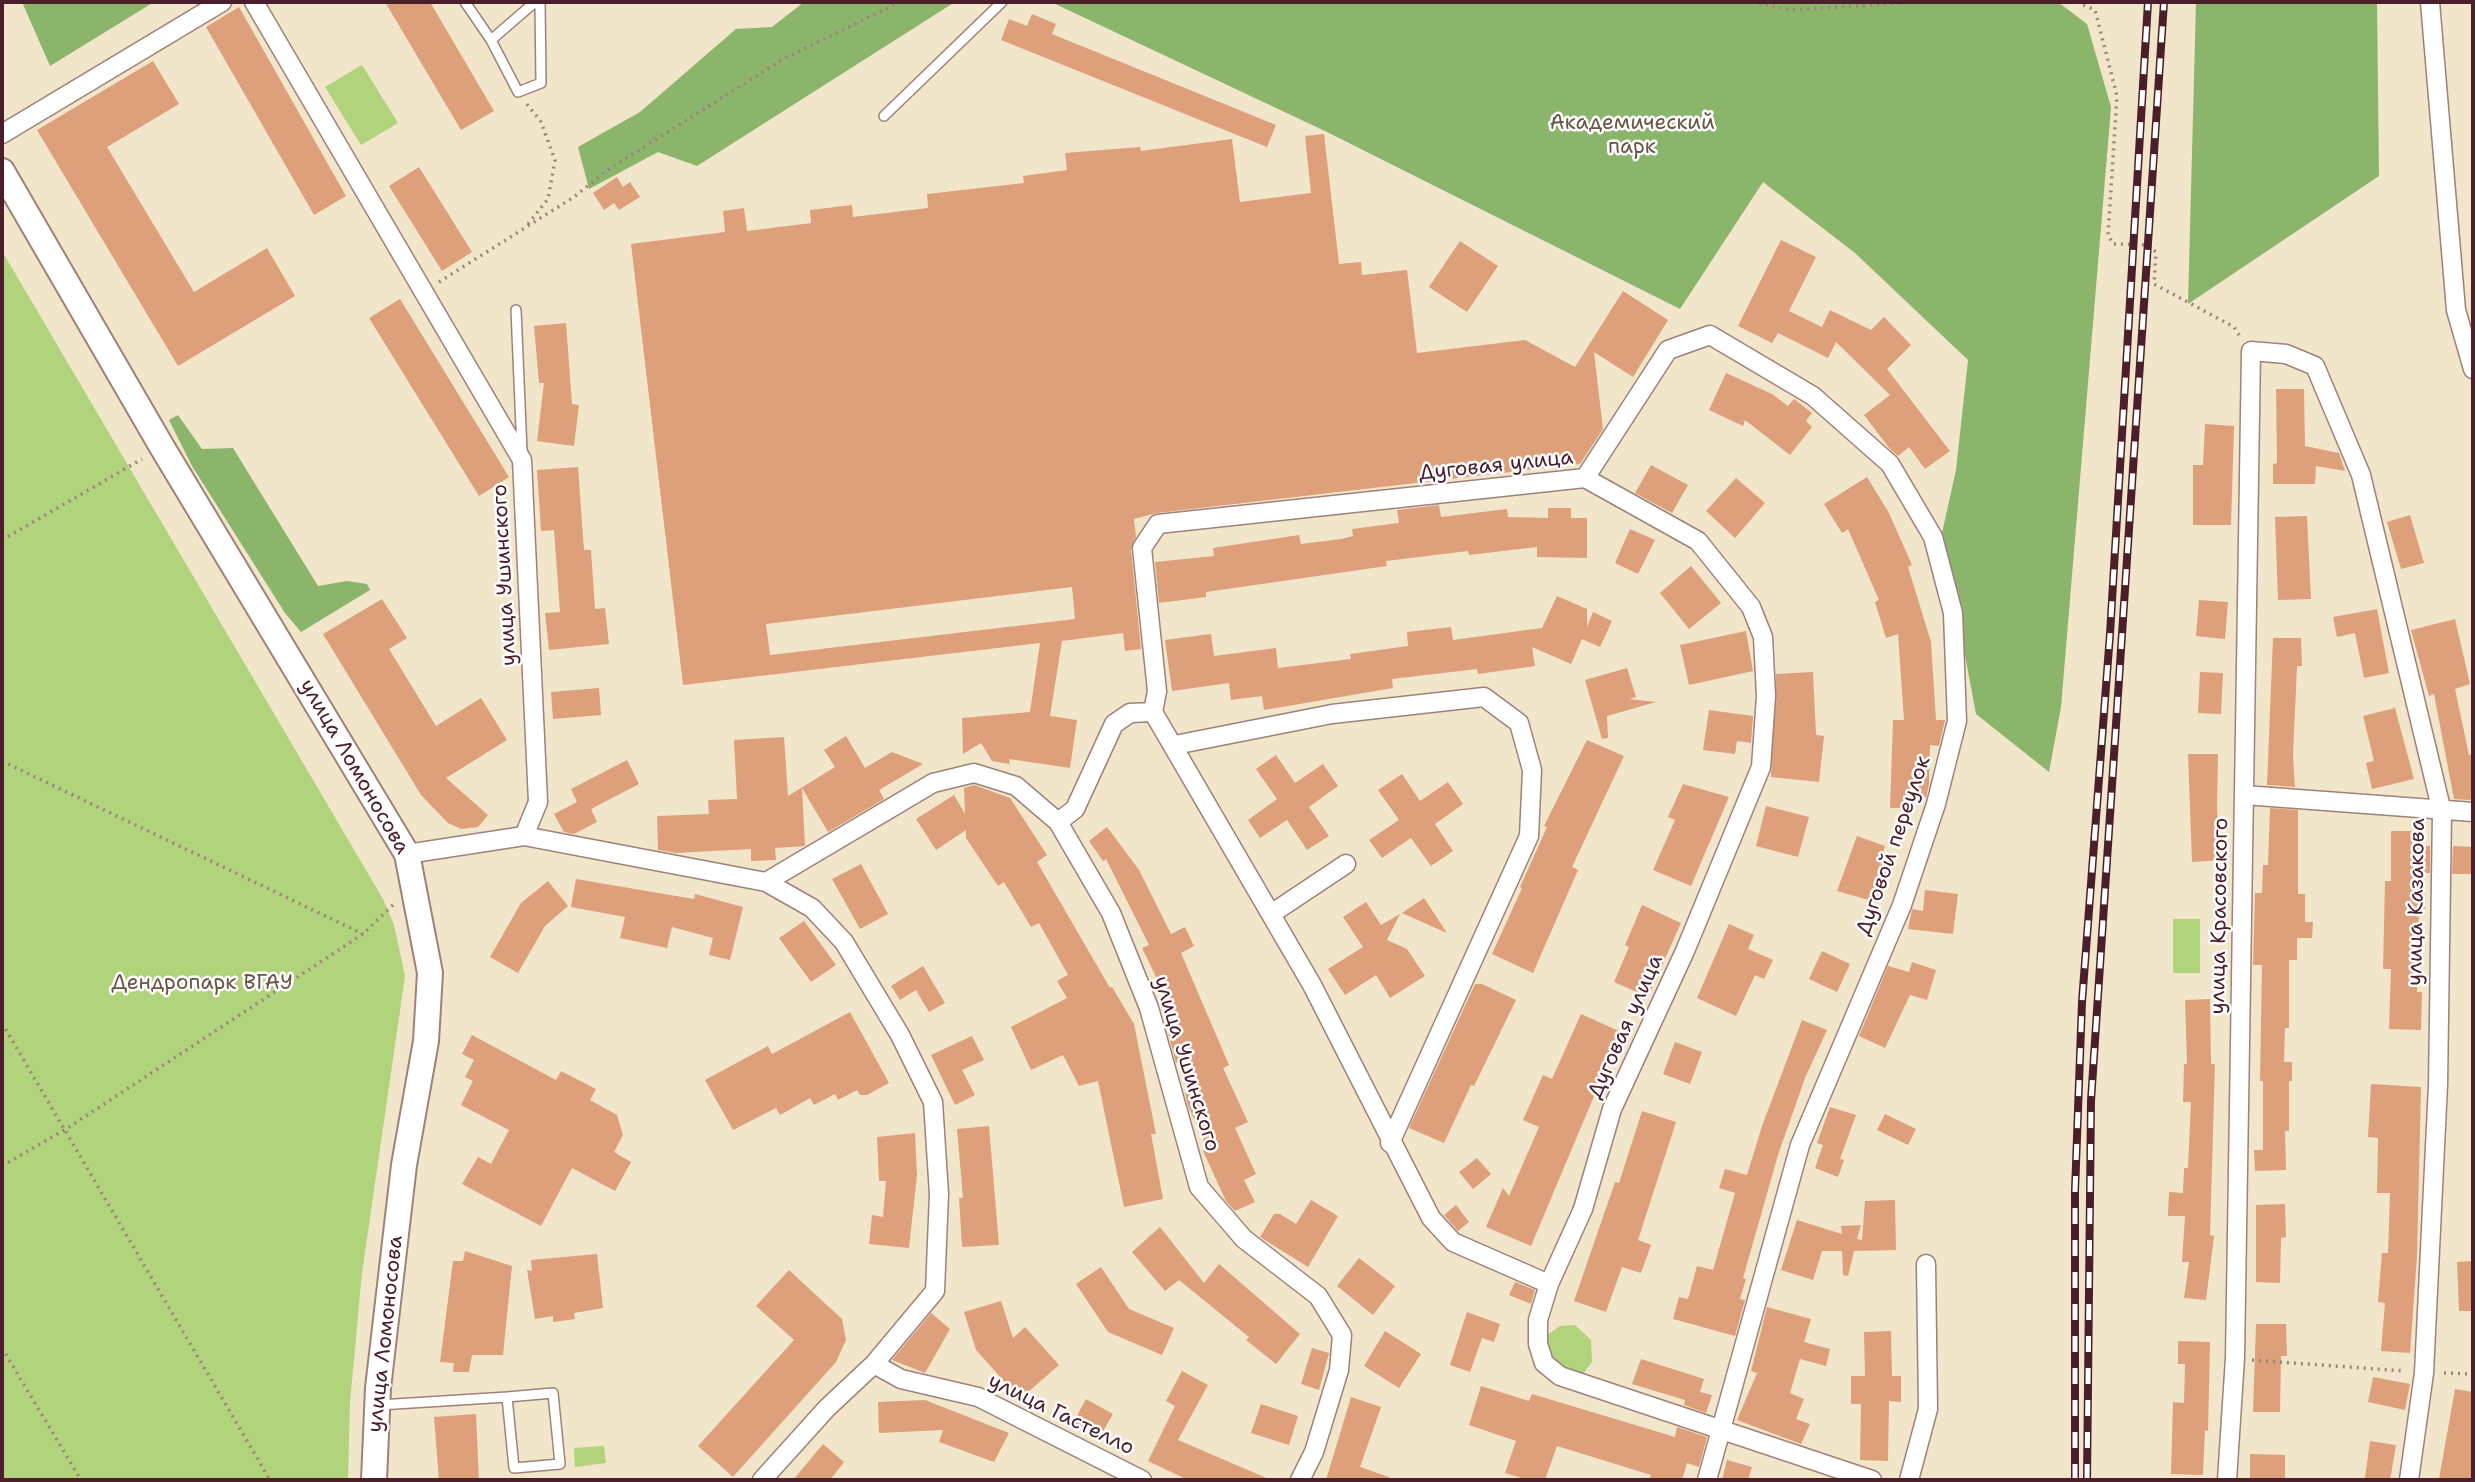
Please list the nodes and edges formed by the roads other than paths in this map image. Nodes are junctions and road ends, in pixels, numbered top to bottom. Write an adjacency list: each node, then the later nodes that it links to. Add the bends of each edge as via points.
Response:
1 (222, 2): 9 (street)
2 (254, 2): 14 (street)
3 (465, 2): 7 (lane)
4 (538, 2): 7 (lane); 7 (lane, via 541,83 518,92)
5 (1003, 2): 8 (lane)
6 (2430, 2): 13 (street, via 2456,310)
7 (491, 40)
8 (884, 116)
9 (2, 134)
10 (2, 171): 23 (main road, улица Ломоносова)
11 (516, 310): 14 (lane, улица Ушинского)
12 (2251, 352): 18 (street, улица Красовского); 19 (street, улица Казакова, via 2286,354 2315,366 2361,475)
13 (2473, 369)
14 (522, 460): 22 (street, улица Ушинского, via 538,802)
15 (1585, 478): 16 (street, Дуговая улица, via 1158,524 1142,548 1157,691); 29 (street, Дуговая улица, via 1698,541 1751,607 1763,637 1766,696 1761,767 1685,951 1612,1109 1583,1209); 33 (street, Дуговой переулок, via 1668,350 1710,335 1813,396 1890,464 1934,537 1953,613 1957,721 1937,804 1902,905 1800,1145)
16 (1153, 712): 17 (street); 21 (street, via 1130,713 1114,724 1075,809)
17 (1175, 745): 26 (street); 27 (street, via 1332,714 1483,698 1519,723 1532,770 1529,836)
18 (2244, 796): 19 (street); 41 (street, улица Красовского, via 2235,1359)
19 (2442, 811): 20 (street); 42 (street, улица Казакова, via 2438,1085 2424,1373)
20 (2473, 812)
21 (1058, 822): 25 (street, улица Ушинского, via 1016,786 974,773 933,783); 37 (street, улица Ушинского, via 1111,913 1149,1008 1199,1187 1244,1239 1318,1296 1342,1335 1339,1370 1314,1452)
22 (524, 836): 23 (street); 25 (street)
23 (407, 854): 32 (main road, улица Ломоносова, via 430,973 426,1041 404,1165)
24 (1346, 864): 26 (street)
25 (766, 882): 30 (street, via 812,908 844,942 900,1035 933,1102 939,1194 935,1291)
26 (1272, 914): 27 (street)
27 (1390, 1143): 29 (street, via 1431,1218 1453,1242)
28 (1926, 1264): 40 (street, via 1928,1409)
29 (1549, 1284): 33 (street, Дуговая улица, via 1538,1320 1544,1363 1560,1376)
30 (874, 1364): 35 (street); 36 (street, улица Гастелло, via 901,1379 978,1397)
31 (507, 1397): 31 (lane, via 514,1468 560,1464 553,1393); 32 (lane)
32 (377, 1405): 34 (main road, улица Ломоносова)
33 (1721, 1428): 38 (street, Дуговой переулок); 39 (street, Дуговая улица)
34 (374, 1480)
35 (762, 1480)
36 (1142, 1480)
37 (1300, 1480)
38 (1707, 1480)
39 (1872, 1480)
40 (1909, 1480)
41 (2227, 1480)
42 (2409, 1480)

